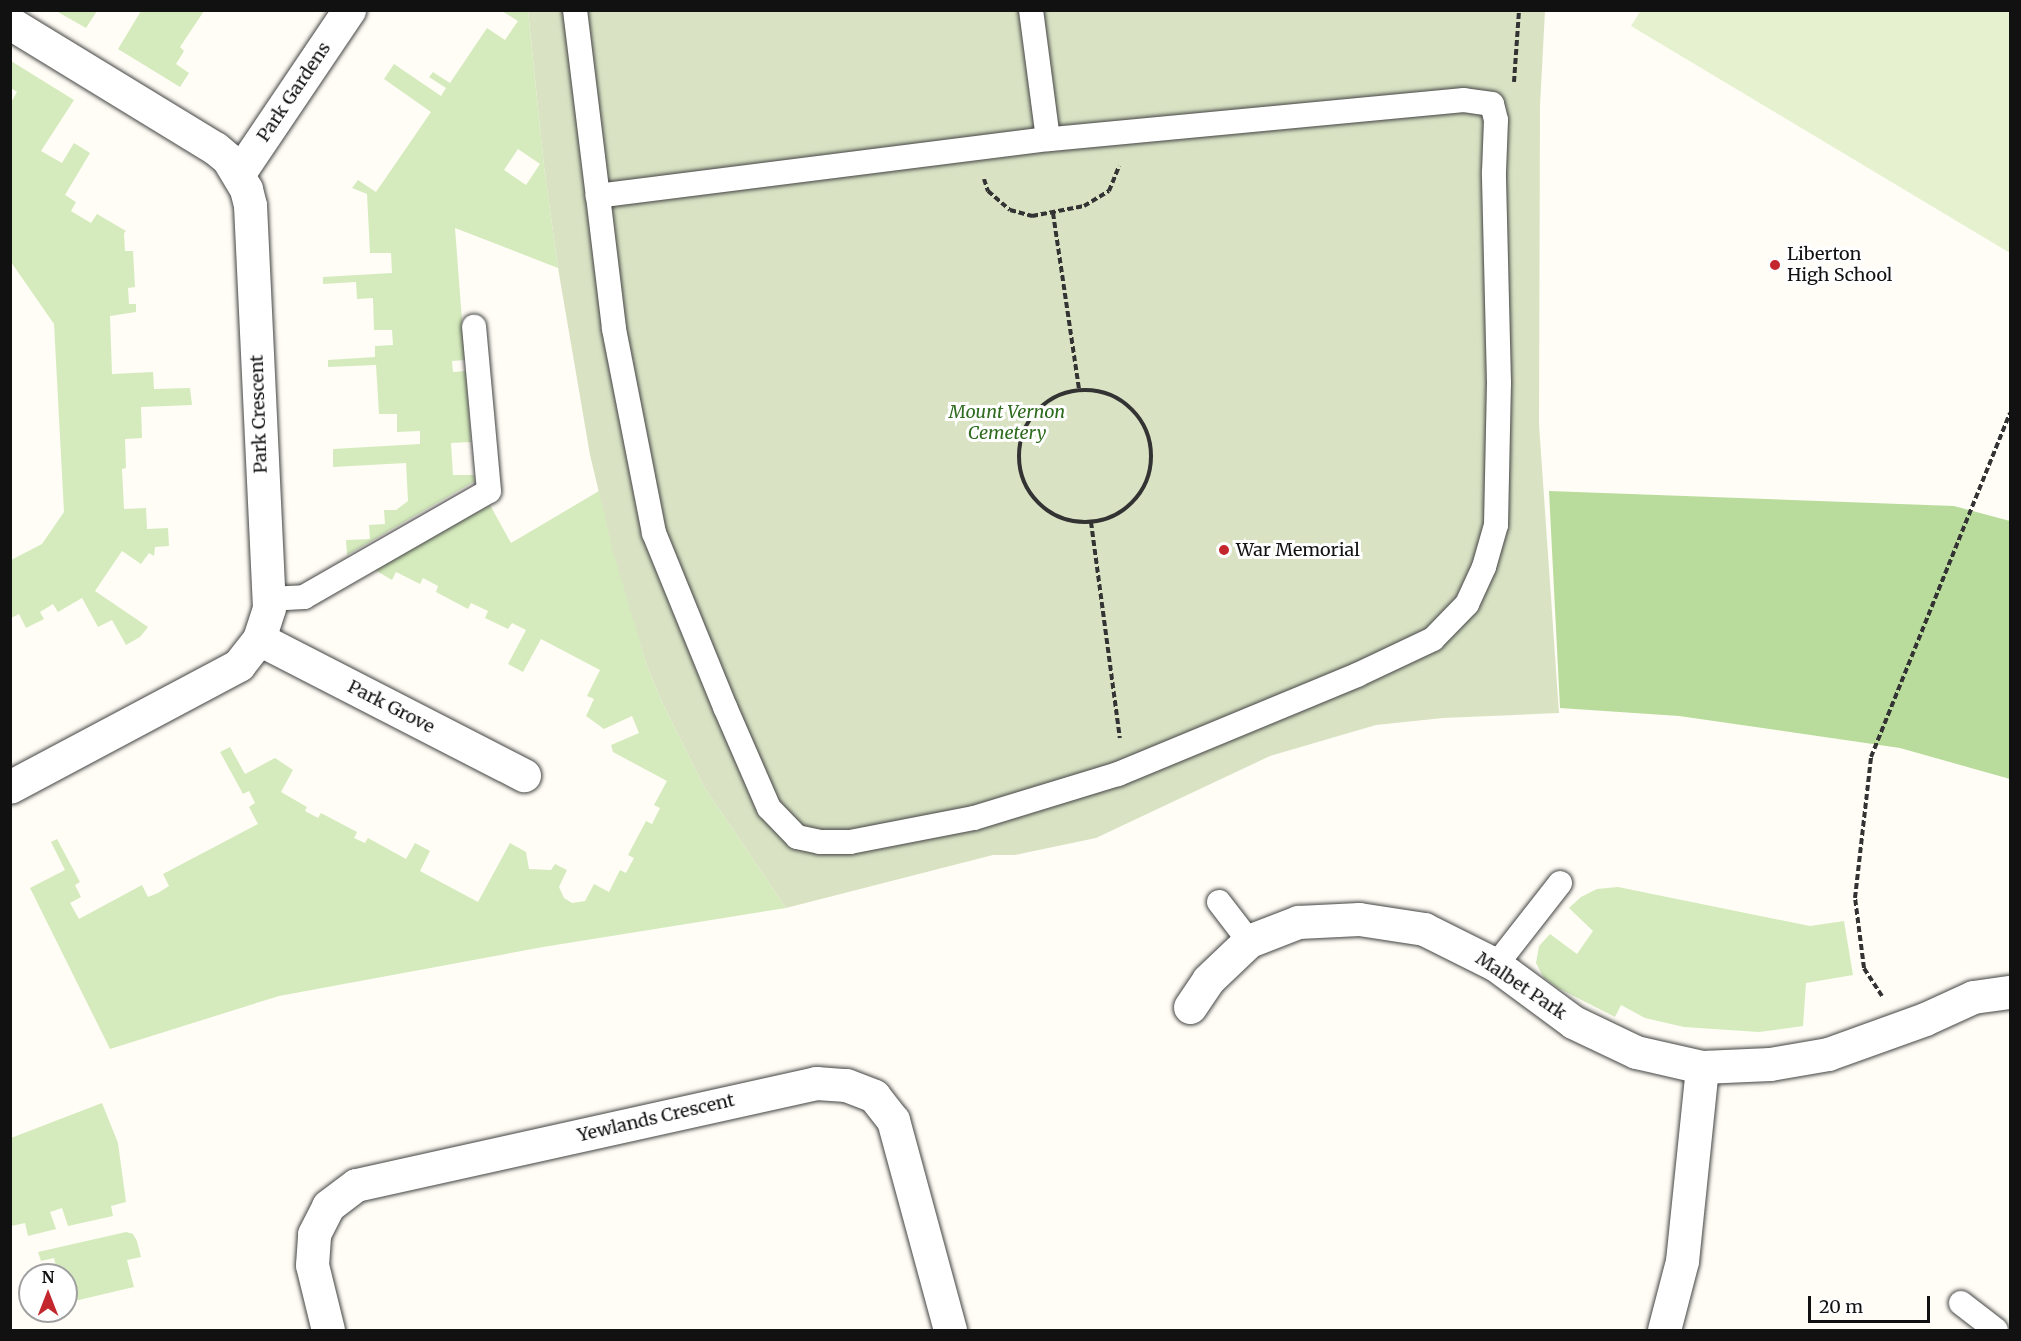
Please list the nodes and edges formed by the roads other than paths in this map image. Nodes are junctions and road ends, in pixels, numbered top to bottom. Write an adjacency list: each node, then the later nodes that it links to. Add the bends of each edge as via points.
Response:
1 (349, 10): 6 (street, Park Gardens)
2 (575, 10): 7 (lane)
3 (1032, 10): 5 (lane)
4 (10, 23): 6 (street, Park Crescent, via 215,148)
5 (1048, 139): 7 (lane); 7 (lane, via 1464,100 1492,105 1496,120 1499,383 1496,525 1484,567 1467,603 1433,639 1357,675 1124,771 974,818 850,843 820,843 797,837 769,808 654,533 614,329)
6 (239, 173): 9 (street, Park Crescent, via 250,205)
7 (598, 196)
8 (474, 327): 9 (lane, via 489,492 304,597)
9 (268, 599): 10 (street, Park Crescent)
10 (259, 639): 11 (street, Park Grove); 12 (street, Park Crescent, via 239,665)
11 (524, 775)
12 (10, 787)
13 (1560, 883): 16 (lane)
14 (1219, 902): 15 (lane)
15 (1248, 941): 16 (street, Malbet Park, via 1298,922 1359,919 1424,929); 18 (street, Malbet Park, via 1208,980)
16 (1496, 965): 19 (street, Malbet Park, via 1573,1022 1636,1052)
17 (2010, 992): 19 (street, Malbet Park, via 1973,997 1828,1054 1770,1065)
18 (1190, 1007)
19 (1702, 1066): 23 (street, via 1682,1261)
20 (1961, 1304): 24 (lane)
21 (328, 1330): 22 (street, Yewlands Crescent, via 312,1265 314,1234 328,1206 356,1185 816,1083 846,1085 874,1096 893,1120)
22 (950, 1330)
23 (1664, 1330)
24 (1996, 1330)

